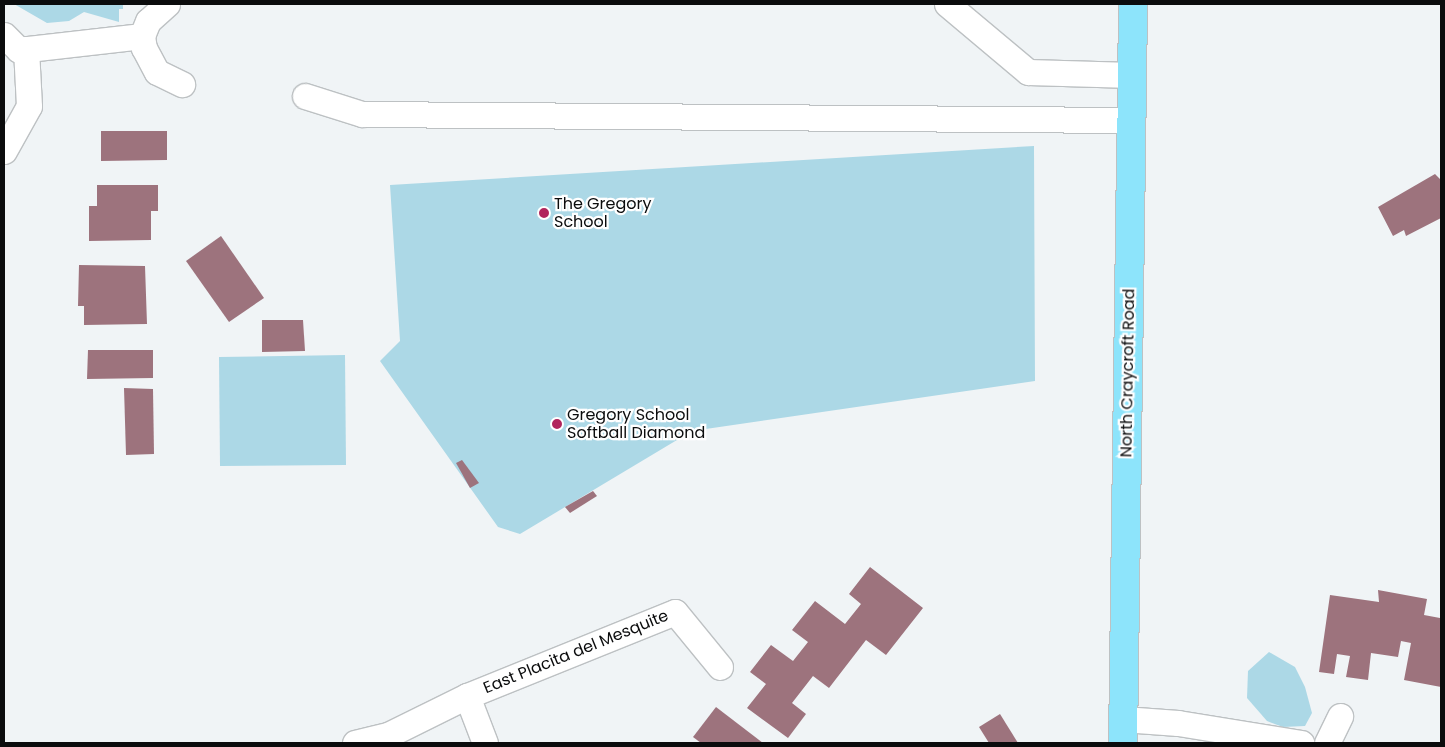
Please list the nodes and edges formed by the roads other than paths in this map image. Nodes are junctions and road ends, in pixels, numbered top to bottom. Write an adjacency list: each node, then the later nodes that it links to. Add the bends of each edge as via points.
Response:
1 (167, 4): 5 (street, via 148,21)
2 (947, 4): 7 (street, via 1028,72)
3 (1133, 4): 7 (main road, North Craycroft Road)
4 (4, 35): 6 (street, via 19,50)
5 (142, 36): 6 (street); 8 (street, via 148,61 157,72)
6 (26, 49): 11 (street, via 29,106)
7 (1132, 75): 10 (main road, North Craycroft Road)
8 (182, 84)
9 (305, 96): 10 (street, via 362,114)
10 (1131, 120): 15 (main road, North Craycroft Road)
11 (4, 151)
12 (720, 667): 13 (street, East Placita del Mesquite, via 674,612)
13 (467, 696): 16 (street, East Placita del Mesquite, via 390,734); 17 (street, East Placita del Mesquite)
14 (1340, 716): 19 (street)
15 (1123, 731): 18 (street, via 1178,722)
16 (355, 743)
17 (485, 743)
18 (1301, 743)
19 (1327, 743)

